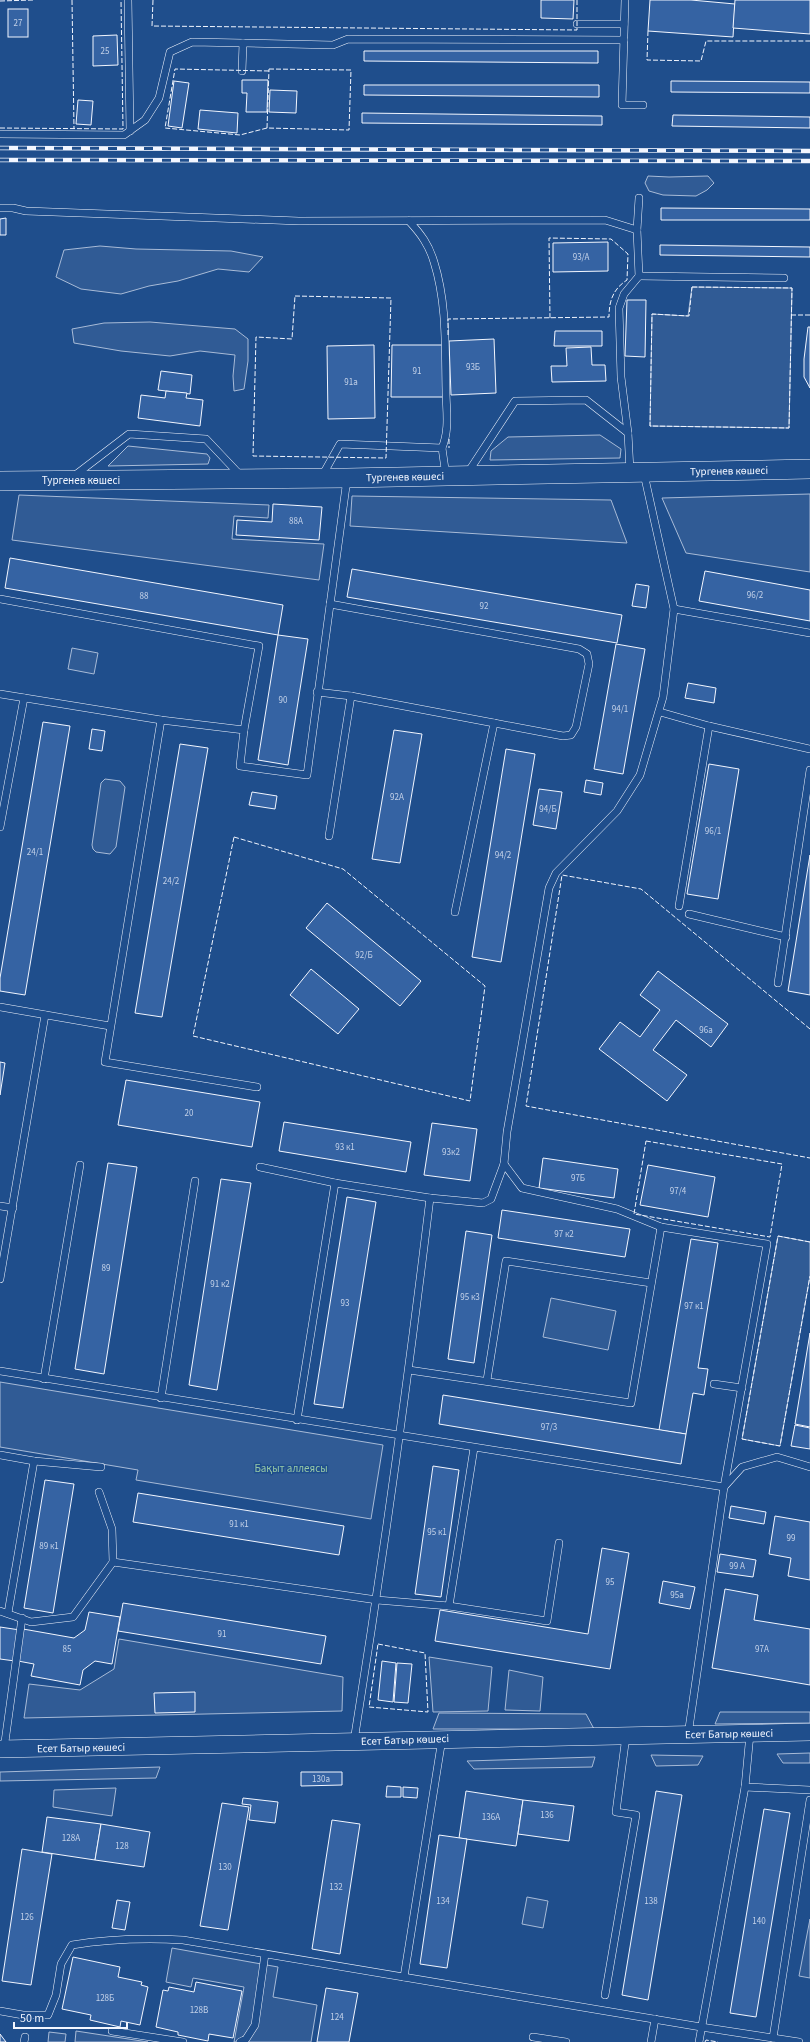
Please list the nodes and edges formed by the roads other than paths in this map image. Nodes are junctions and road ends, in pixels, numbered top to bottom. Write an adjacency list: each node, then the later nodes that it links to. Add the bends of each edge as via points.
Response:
1 (128, 0): 9 (lane)
2 (625, 0): 4 (lane)
3 (577, 24): 4 (lane)
4 (624, 24): 5 (lane)
5 (624, 40): 6 (lane, via 348,39 333,45); 8 (lane, via 622,105)
6 (243, 43): 7 (lane); 9 (lane, via 192,42 170,52 159,98 145,120)
7 (242, 70)
8 (643, 105)
9 (130, 131): 10 (lane, via 124,135)
10 (0, 134)
11 (639, 198): 14 (lane)
12 (0, 208): 13 (lane, via 299,221)
13 (409, 221): 14 (lane, via 605,220); 18 (lane, via 424,238 435,263 442,302 447,426 446,440)
14 (637, 230): 15 (lane)
15 (639, 276): 16 (lane); 17 (lane, via 624,294 619,308 621,377)
16 (784, 278)
17 (628, 433): 20 (lane); 22 (lane, via 586,400 515,401)
18 (442, 448): 21 (lane); 23 (lane, via 340,444)
19 (810, 469): 20 (main road, Тургенев көшесі)
20 (637, 472): 22 (main road, Тургенев көшесі); 30 (lane)
21 (446, 476): 22 (main road, Тургенев көшесі); 24 (main road, Тургенев көшесі)
22 (466, 476)
23 (321, 478): 24 (main road, Тургенев көшесі); 25 (main road, Тургенев көшесі)
24 (347, 478): 29 (lane)
25 (244, 479): 26 (main road, Тургенев көшесі); 26 (lane, via 206,439 129,434)
26 (70, 480): 27 (main road, Тургенев көшесі)
27 (0, 481)
28 (0, 599): 40 (lane, via 259,646)
29 (330, 604): 32 (lane); 38 (lane, via 579,649 587,654 588,671 576,727 571,735 563,736)
30 (674, 609): 31 (lane); 36 (lane, via 664,698)
31 (810, 633)
32 (318, 692): 34 (lane); 40 (lane, via 307,775 240,766)
33 (0, 694): 35 (lane)
34 (351, 696): 38 (lane); 44 (lane)
35 (24, 698): 37 (lane); 43 (lane)
36 (660, 712): 39 (lane); 54 (lane, via 640,775 617,811 556,873 549,888 507,1132)
37 (161, 720): 40 (lane); 52 (lane)
38 (494, 723): 46 (lane)
39 (709, 726): 41 (lane); 45 (lane)
40 (244, 730)
41 (810, 749)
42 (810, 770): 48 (lane)
43 (0, 827)
44 (329, 836)
45 (679, 906)
46 (455, 912)
47 (689, 914): 48 (lane)
48 (786, 936): 49 (lane)
49 (778, 983)
50 (0, 1007): 51 (lane)
51 (45, 1015): 52 (lane); 61 (lane)
52 (110, 1026): 53 (lane, via 105,1062)
53 (257, 1087)
54 (504, 1164): 59 (lane, via 492,1199 483,1203); 62 (lane, via 522,1188 617,1209)
55 (80, 1165): 67 (lane)
56 (260, 1168): 58 (lane)
57 (194, 1181): 71 (lane)
58 (335, 1183): 59 (lane); 72 (lane)
59 (430, 1198): 65 (lane)
60 (0, 1206): 61 (lane)
61 (13, 1208): 63 (lane)
62 (662, 1228): 64 (lane); 70 (lane, via 767,1244)
63 (0, 1279)
64 (651, 1283): 68 (lane, via 506,1261); 68 (lane, via 631,1403)
65 (409, 1370): 68 (lane); 73 (lane)
66 (0, 1371): 67 (lane)
67 (44, 1379): 71 (lane)
68 (487, 1380)
69 (714, 1384): 70 (lane)
70 (742, 1388): 79 (lane)
71 (161, 1398): 72 (lane)
72 (297, 1420): 73 (lane)
73 (400, 1436): 74 (lane); 83 (lane)
74 (474, 1448): 79 (lane); 84 (lane)
75 (0, 1455): 76 (lane)
76 (34, 1460): 77 (lane); 86 (lane)
77 (101, 1467)
78 (810, 1467): 79 (lane, via 777,1457 742,1467)
79 (724, 1487): 90 (lane)
80 (99, 1492): 82 (lane, via 112,1529)
81 (559, 1543): 84 (lane, via 547,1621)
82 (113, 1562): 83 (lane); 87 (lane, via 74,1617 31,1622)
83 (377, 1600): 84 (lane); 93 (lane)
84 (449, 1606)
85 (0, 1612): 86 (lane)
86 (8, 1613): 87 (lane)
87 (22, 1618): 94 (lane)
88 (810, 1732): 89 (street, Есет Батыр көшесі)
89 (750, 1734): 90 (street, Есет Батыр көшесі); 95 (lane)
90 (688, 1735): 91 (street, Есет Батыр көшесі)
91 (626, 1736): 92 (street, Есет Батыр көшесі); 100 (lane, via 616,1812 636,1815)
92 (442, 1739): 93 (street, Есет Батыр көшесі); 99 (lane)
93 (354, 1742): 94 (street, Есет Батыр көшесі)
94 (2, 1749)
95 (745, 1787): 96 (lane); 103 (lane)
96 (810, 1790)
97 (810, 1800): 106 (lane)
98 (265, 1954): 99 (lane); 101 (lane, via 183,1940 147,1938 72,1945 61,1964 56,1995 48,2015 23,2015); 108 (lane, via 255,2025 246,2039)
99 (404, 1978): 102 (lane)
100 (605, 1995)
101 (0, 2011)
102 (655, 2019): 103 (lane); 110 (lane)
103 (701, 2027): 106 (lane); 111 (lane)
104 (112, 2031): 107 (lane)
105 (533, 2037): 109 (lane)
106 (773, 2038): 112 (lane)
107 (183, 2042)
108 (240, 2042)
109 (566, 2042)
110 (651, 2042)
111 (698, 2042)
112 (799, 2042)

